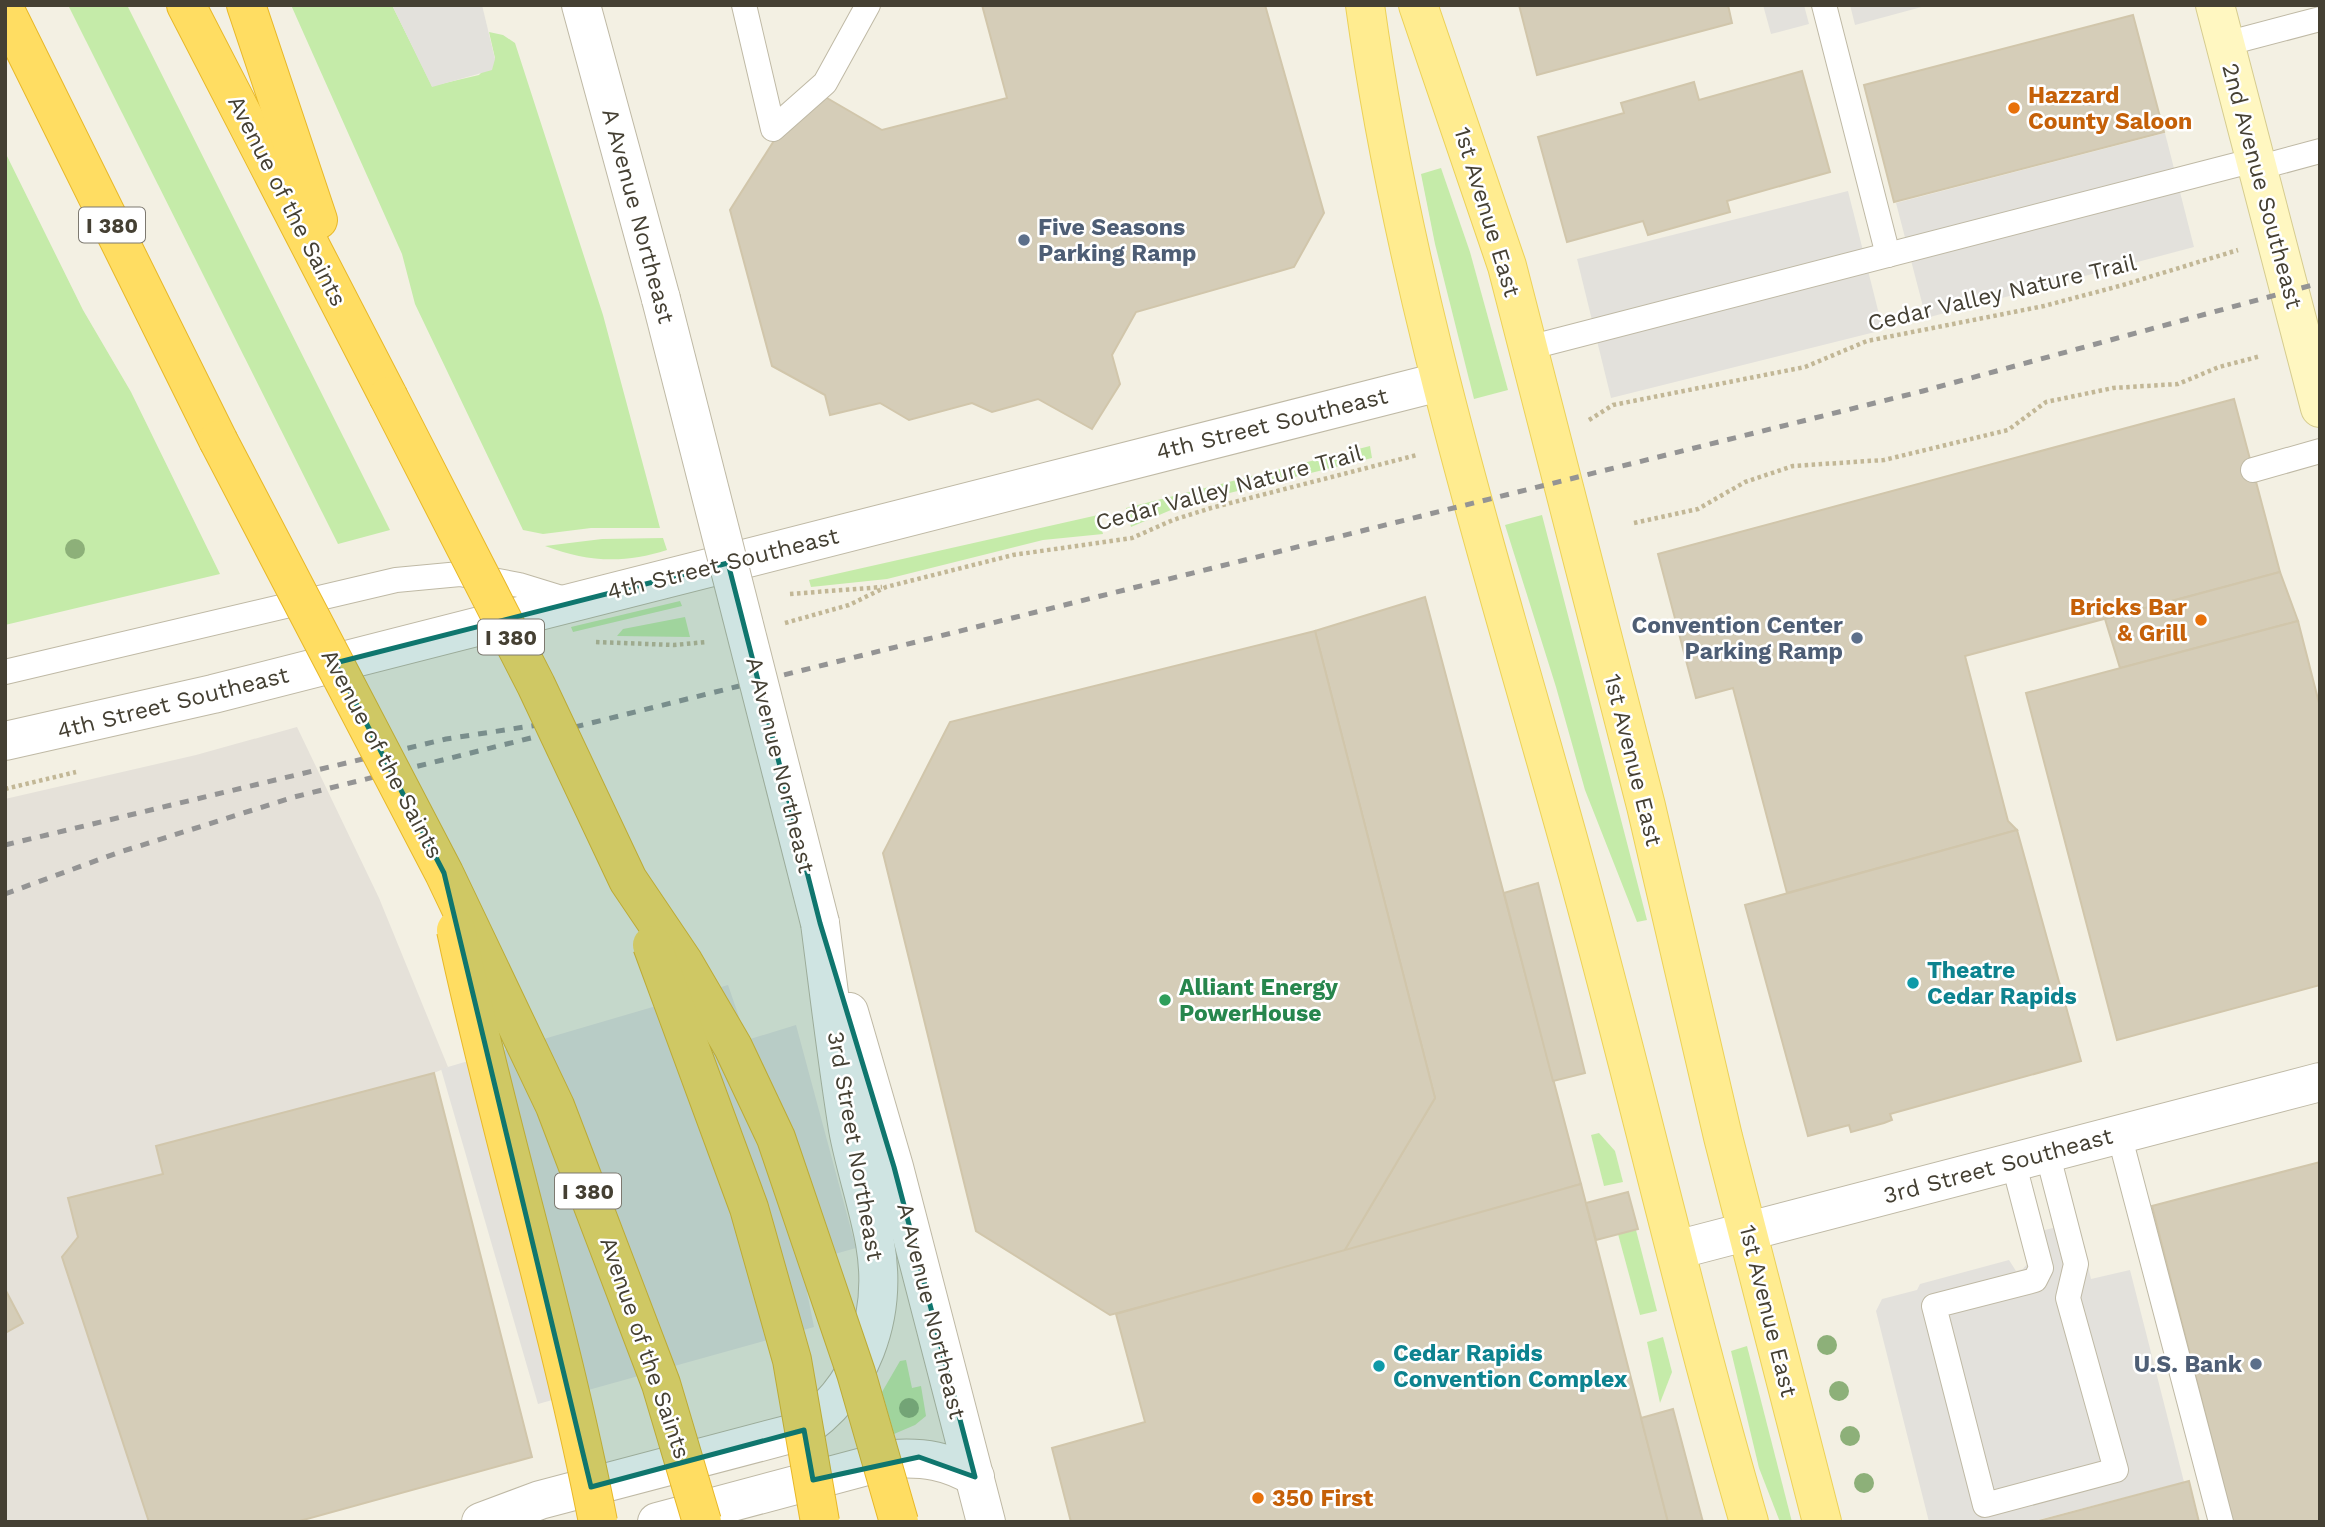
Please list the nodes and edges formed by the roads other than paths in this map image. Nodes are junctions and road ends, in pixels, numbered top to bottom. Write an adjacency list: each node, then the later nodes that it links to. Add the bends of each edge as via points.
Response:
1 (186, 5): 16 (highway, Avenue of the Saints / I 380)
2 (246, 5): 16 (highway)
3 (581, 5): 27 (street, A Avenue Northeast, bridge)
4 (744, 5): 5 (lane, via 773,130 825,83)
5 (868, 5)
6 (1365, 5): 18 (main road, via 1380,109)
7 (1419, 5): 17 (main road, 1st Avenue East, via 1507,266)
8 (1824, 5): 15 (lane)
9 (2215, 5): 12 (main road, 2nd Avenue Southeast)
10 (5, 10): 25 (highway, Avenue of the Saints / I 380, bridge, via 218,440)
11 (2320, 19): 12 (lane)
12 (2225, 44): 14 (main road, 2nd Avenue Southeast)
13 (2320, 151): 14 (lane)
14 (2256, 164): 15 (lane); 19 (main road, 2nd Avenue Southeast)
15 (1888, 255): 17 (lane)
16 (352, 329): 26 (highway, Avenue of the Saints / I 380, bridge, via 536,685)
17 (1528, 348): 31 (main road, 1st Avenue East, via 1646,806)
18 (1439, 382): 22 (street, 4th Street Southeast); 32 (main road, via 1581,885)
19 (2320, 408)
20 (2320, 451): 21 (lane)
21 (2253, 470)
22 (575, 602): 23 (lane, via 460,574 396,580); 24 (street, 4th Street Southeast, via 213,694)
23 (5, 672)
24 (5, 741)
25 (444, 873): 35 (highway, bridge); 37 (highway, Avenue of the Saints / I 380, bridge, via 559,1118 661,1384)
26 (628, 880): 38 (highway, I 380, bridge, via 749,1208 792,1360); 39 (highway, bridge, via 733,1047 776,1138 856,1373)
27 (820, 923): 33 (street, A Avenue Northeast, via 887,1142); 34 (street, 3rd Street Northeast, via 844,1102 876,1244 876,1311 853,1378 829,1409 797,1432 540,1500)
28 (2320, 1082): 29 (street, 3rd Street Southeast)
29 (2119, 1134): 30 (street, 3rd Street Southeast); 43 (lane)
30 (2031, 1157): 30 (lane, via 2041,1268 2035,1280 1934,1306 1985,1505 2116,1470 2068,1298 2076,1264); 31 (street, 3rd Street Southeast)
31 (1747, 1232): 32 (street, 3rd Street Southeast); 42 (main road, 1st Avenue East)
32 (1676, 1250): 41 (main road)
33 (975, 1477): 36 (street, via 942,1461 893,1459); 40 (street, A Avenue Northeast)
34 (481, 1522)
35 (598, 1522)
36 (657, 1522)
37 (702, 1522)
38 (820, 1522)
39 (899, 1522)
40 (986, 1522)
41 (1749, 1522)
42 (1822, 1522)
43 (2221, 1522)

